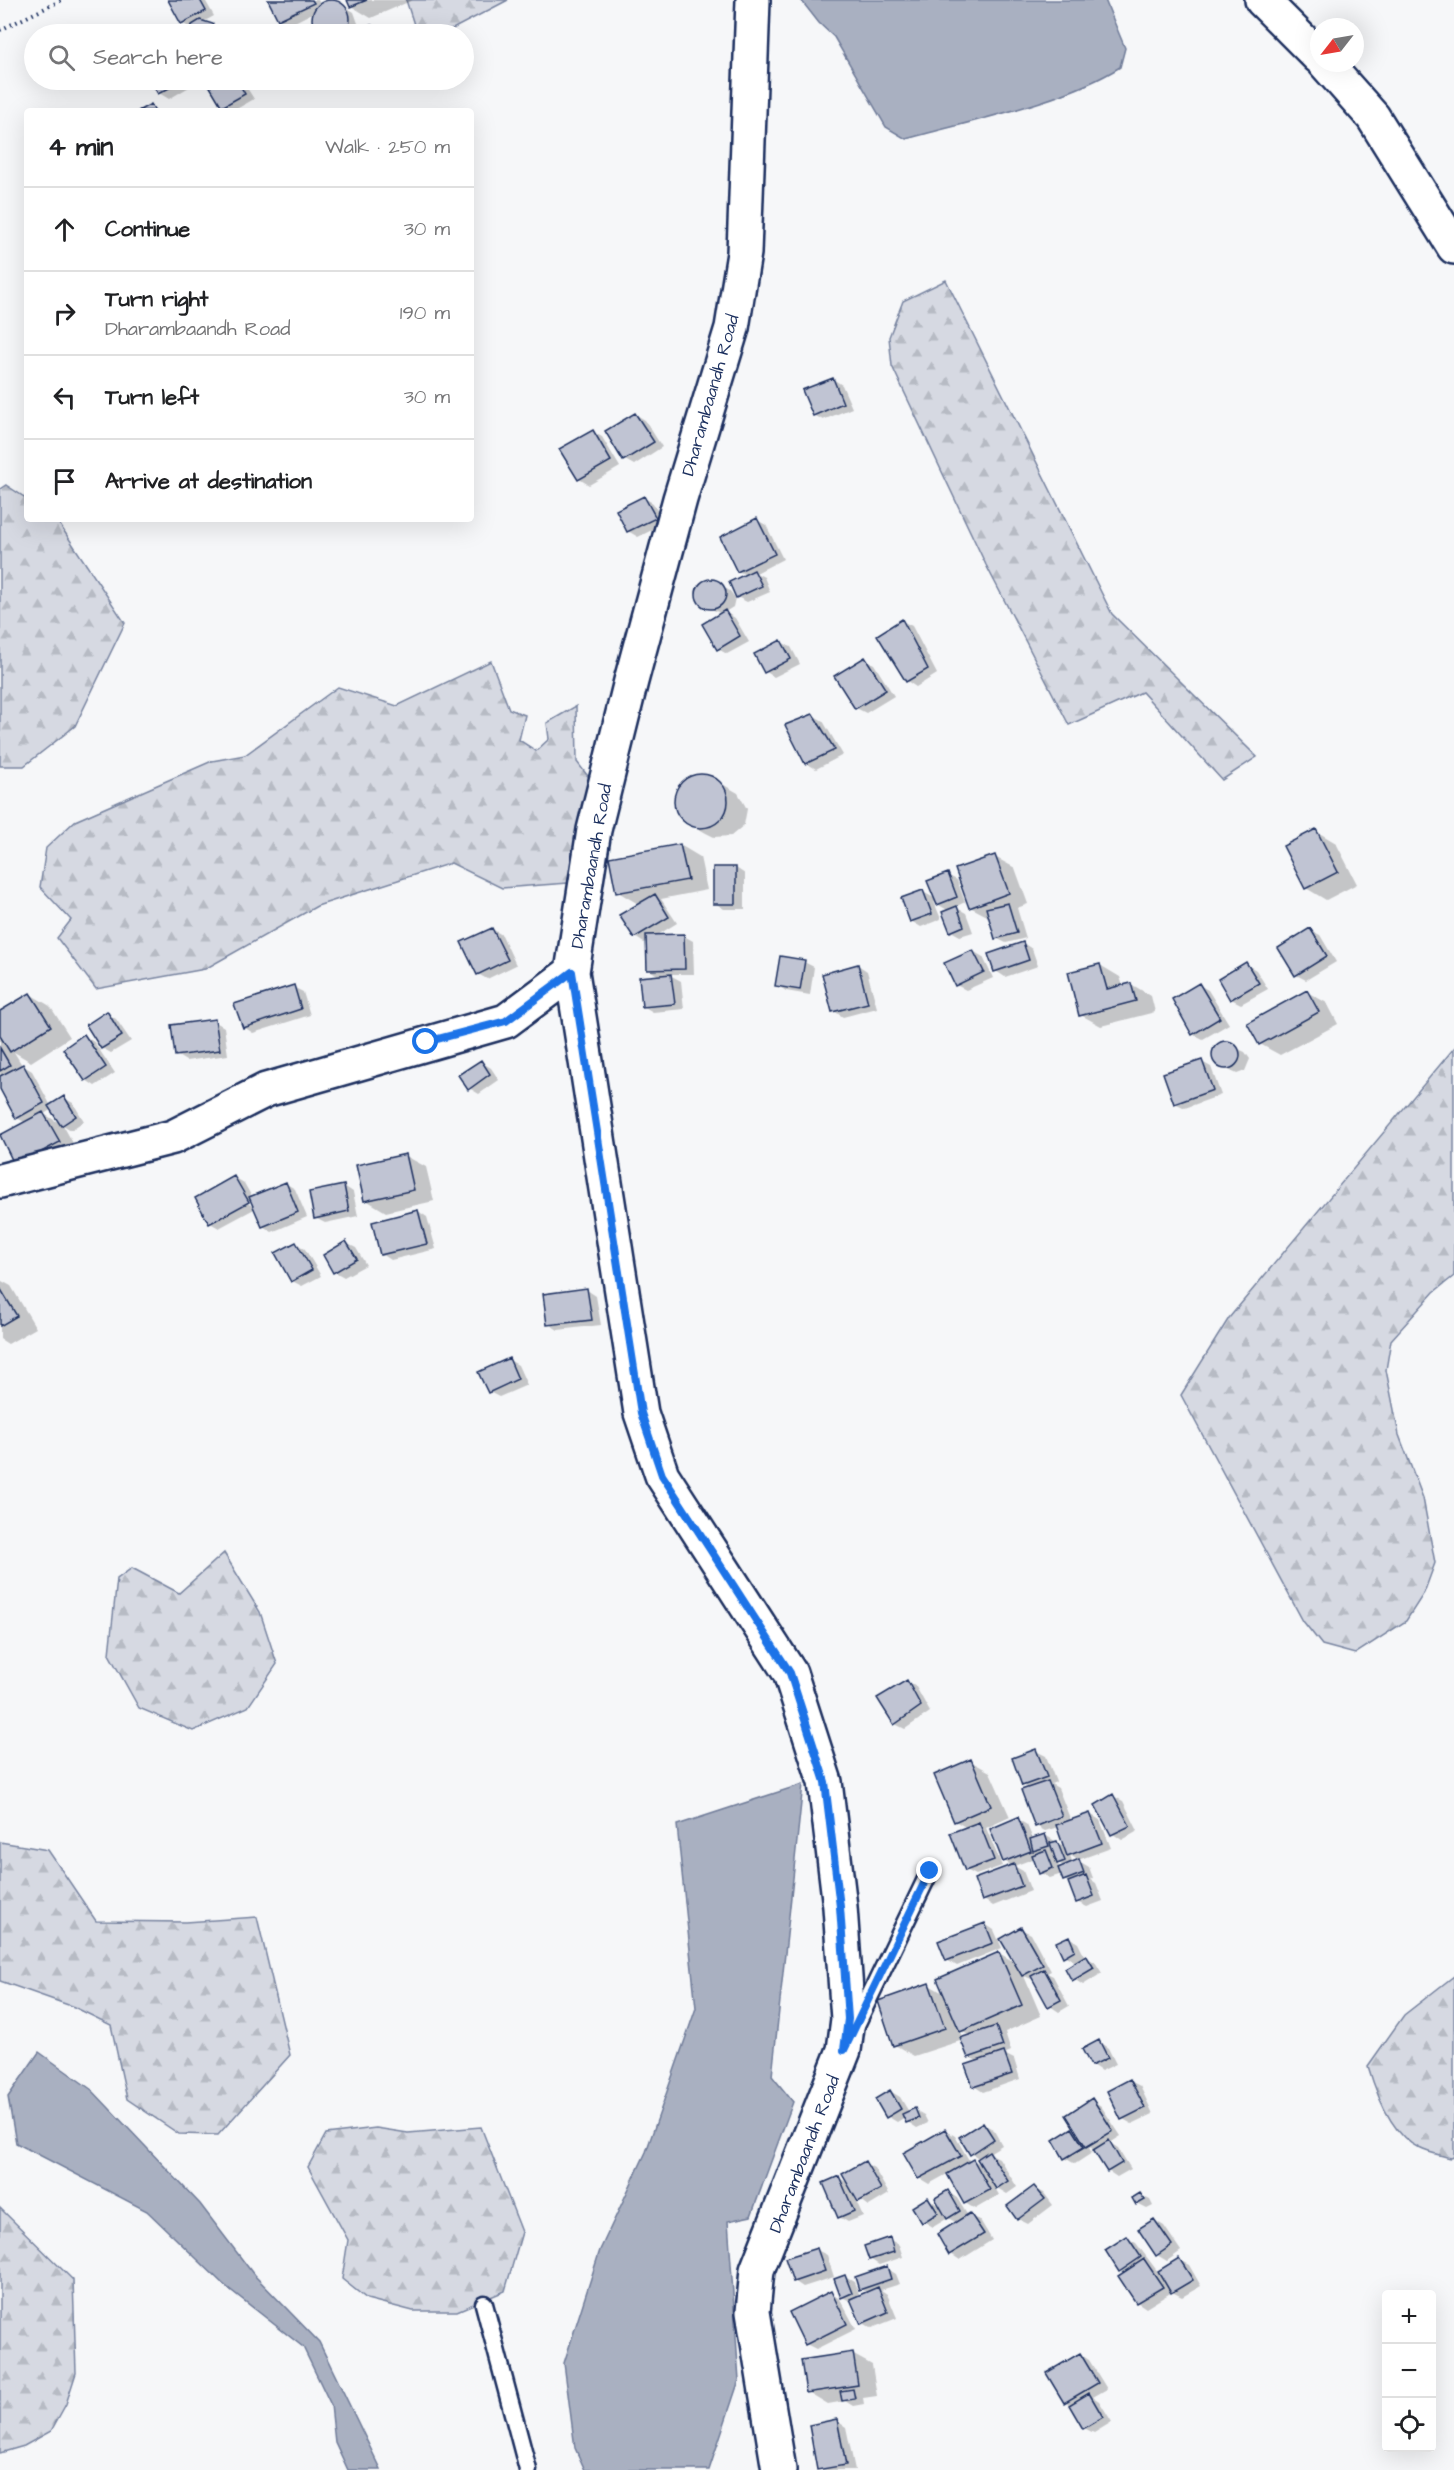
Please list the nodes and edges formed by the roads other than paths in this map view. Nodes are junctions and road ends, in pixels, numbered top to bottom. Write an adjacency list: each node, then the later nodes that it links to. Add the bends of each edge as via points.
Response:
1 (753, 0): 6 (street, Dharambaandh Road, via 744,253 732,328 631,681 594,830)
2 (1262, 0): 3 (street)
3 (1310, 48)
4 (1332, 72): 5 (street, via 1373,117)
5 (1454, 247)
6 (572, 972): 7 (street, via 506,1021 266,1090 173,1137); 9 (street, Dharambaandh Road, via 641,1413 662,1475 790,1673 825,1782 848,2019)
7 (0, 1181)
8 (930, 1871): 9 (lane)
9 (844, 2050): 12 (street, Dharambaandh Road, via 757,2270 753,2312)
10 (484, 2304): 11 (lane)
11 (528, 2470)
12 (779, 2470)

